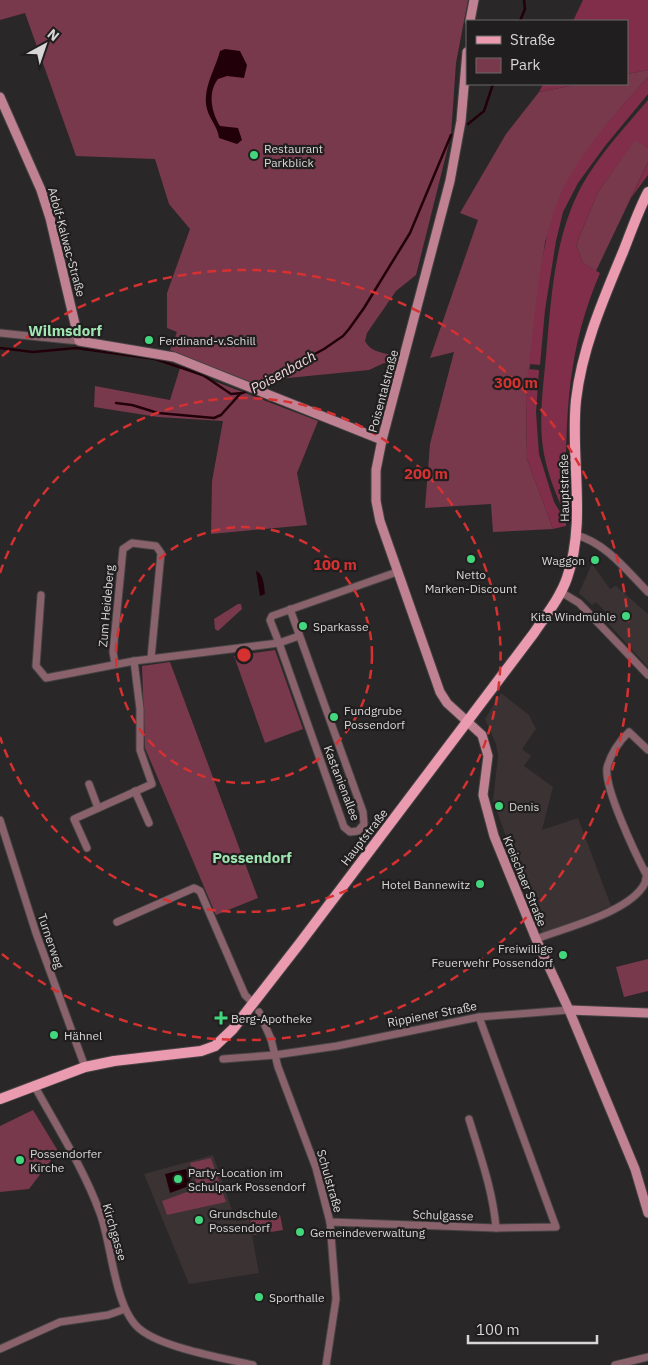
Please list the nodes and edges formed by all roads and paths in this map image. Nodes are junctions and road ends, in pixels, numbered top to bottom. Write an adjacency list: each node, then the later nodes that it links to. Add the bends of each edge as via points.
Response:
1 (474, 0): 2 (main road)
2 (470, 20)
3 (466, 64): 8 (main road, Poisentalstraße, via 461,121 450,181)
4 (0, 97): 7 (main road, Adolf-Kalwac-Straße, via 46,204)
5 (648, 192): 9 (main road, Hauptstraße, via 596,318 583,361 576,400)
6 (0, 332): 7 (street)
7 (79, 341): 8 (main road, via 174,357)
8 (382, 440): 10 (main road, Poisentalstraße, via 376,470 376,501)
9 (576, 536): 11 (main road, Hauptstraße, via 568,577); 12 (street, via 602,546)
10 (397, 572): 14 (street); 21 (main road, Poisentalstraße, via 440,692)
11 (561, 592): 20 (street, via 579,603); 21 (main road, Hauptstraße)
12 (648, 592)
13 (41, 595): 19 (street, Zum Heideberg, via 36,666 46,678)
14 (290, 609): 15 (street, Kastanienallee); 16 (street, via 272,616 270,620)
15 (299, 636): 16 (street); 16 (street, Kastanienallee, via 363,812 364,824 358,831 350,832 344,827)
16 (279, 644): 17 (street, Zum Heideberg)
17 (152, 658): 18 (street, Zum Heideberg); 19 (street, Zum Heideberg, via 161,553 156,546 132,544 123,549 113,652)
18 (134, 661): 19 (street, Zum Heideberg); 24 (street, via 140,709 140,750 152,784)
19 (115, 664)
20 (648, 676)
21 (467, 721): 31 (main road, Kreischaer Straße, via 482,735 488,756 483,796 491,826); 32 (main road, Hauptstraße)
22 (648, 750): 29 (street, via 629,732 612,754 607,769 608,785 637,858)
23 (89, 784): 25 (street)
24 (135, 791): 25 (street); 27 (street)
25 (98, 808): 28 (street, via 74,819)
26 (0, 820): 38 (street, Turnerweg)
27 (149, 823)
28 (87, 848)
29 (647, 873): 31 (street, via 644,883 630,900)
30 (117, 922): 32 (street, Schulstraße, via 194,888 200,891 245,995)
31 (536, 940): 33 (main road, Kreischaer Straße)
32 (256, 1007): 36 (street, Schulstraße); 38 (main road, Hauptstraße, via 215,1046 201,1052)
33 (568, 1010): 34 (main road, Rippiener Straße); 35 (street, Rippiener Straße); 42 (main road, Kreischaer Straße)
34 (648, 1013)
35 (479, 1017): 36 (street, Rippiener Straße, via 337,1046); 45 (street, Schulgasse, via 556,1227)
36 (275, 1055): 37 (street, Rippiener Straße); 44 (street, Schulstraße, via 316,1168)
37 (223, 1059)
38 (85, 1067): 39 (main road, Hauptstraße)
39 (34, 1085): 40 (main road, Hauptstraße); 46 (street, Kirchgasse, via 100,1213)
40 (0, 1099)
41 (469, 1119): 45 (street, via 481,1156)
42 (645, 1186): 43 (main road, Kreischaer Straße)
43 (648, 1213)
44 (330, 1222): 45 (street, Schulgasse); 50 (street, Schulstraße, via 336,1298)
45 (496, 1228)
46 (126, 1309): 47 (street, via 60,1322); 49 (street, via 132,1322 148,1335)
47 (0, 1348)
48 (648, 1357): 51 (street)
49 (253, 1365)
50 (326, 1365)
51 (615, 1365)

